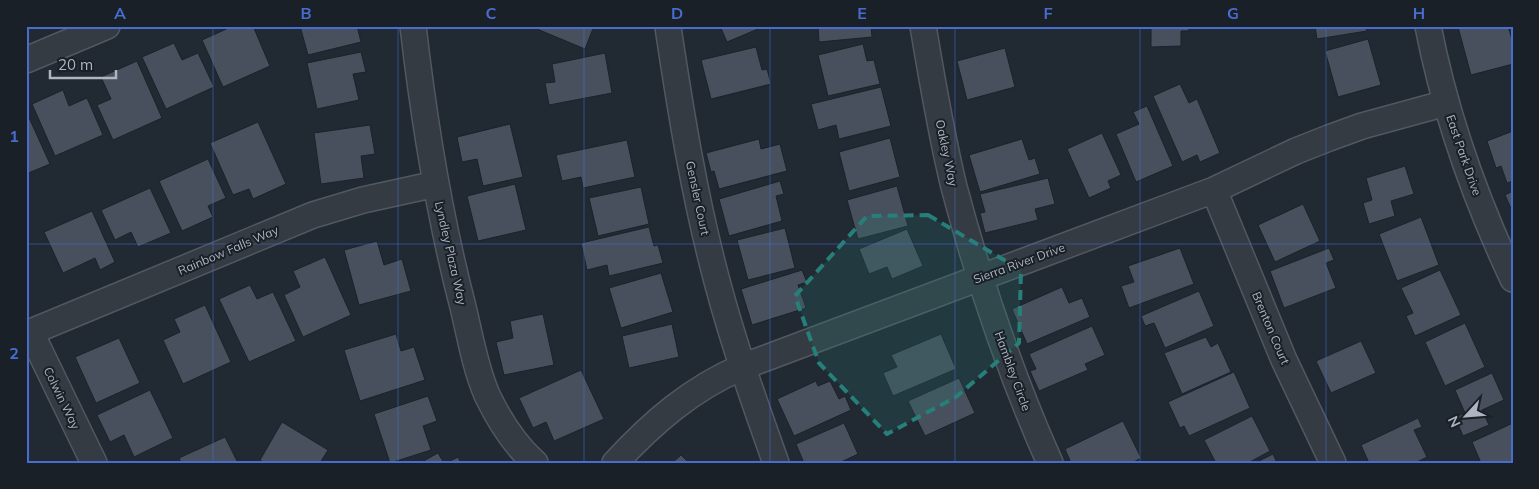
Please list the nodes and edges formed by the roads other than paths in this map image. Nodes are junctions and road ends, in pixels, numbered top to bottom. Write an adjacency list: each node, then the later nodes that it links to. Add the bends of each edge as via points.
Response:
1 (107, 26): 6 (street)
2 (413, 26): 8 (street, Lyndley Plaza Way)
3 (923, 26): 10 (street, Oakley Way, via 954,185)
4 (1428, 26): 7 (street, East Park Drive)
5 (668, 27): 13 (street, Gensler Court, via 695,189)
6 (26, 60)
7 (1446, 103): 9 (street, Sierra River Drive, via 1329,138); 11 (street, East Park Drive, via 1486,219)
8 (436, 184): 12 (street, Rainbow Falls Way, via 313,215); 15 (street, Lyndley Plaza Way, via 453,268 487,395 503,426)
9 (1214, 190): 10 (street, Sierra River Drive); 19 (street, Brenton Court, via 1284,360)
10 (980, 278): 13 (street, Sierra River Drive); 18 (street, Hambley Circle, via 1026,409)
11 (1513, 278)
12 (28, 334): 14 (street, Colwin Way)
13 (742, 367): 16 (street, Sierra River Drive, via 682,400 644,431); 17 (street)
14 (94, 463)
15 (535, 463)
16 (615, 463)
17 (776, 463)
18 (1050, 463)
19 (1333, 463)

